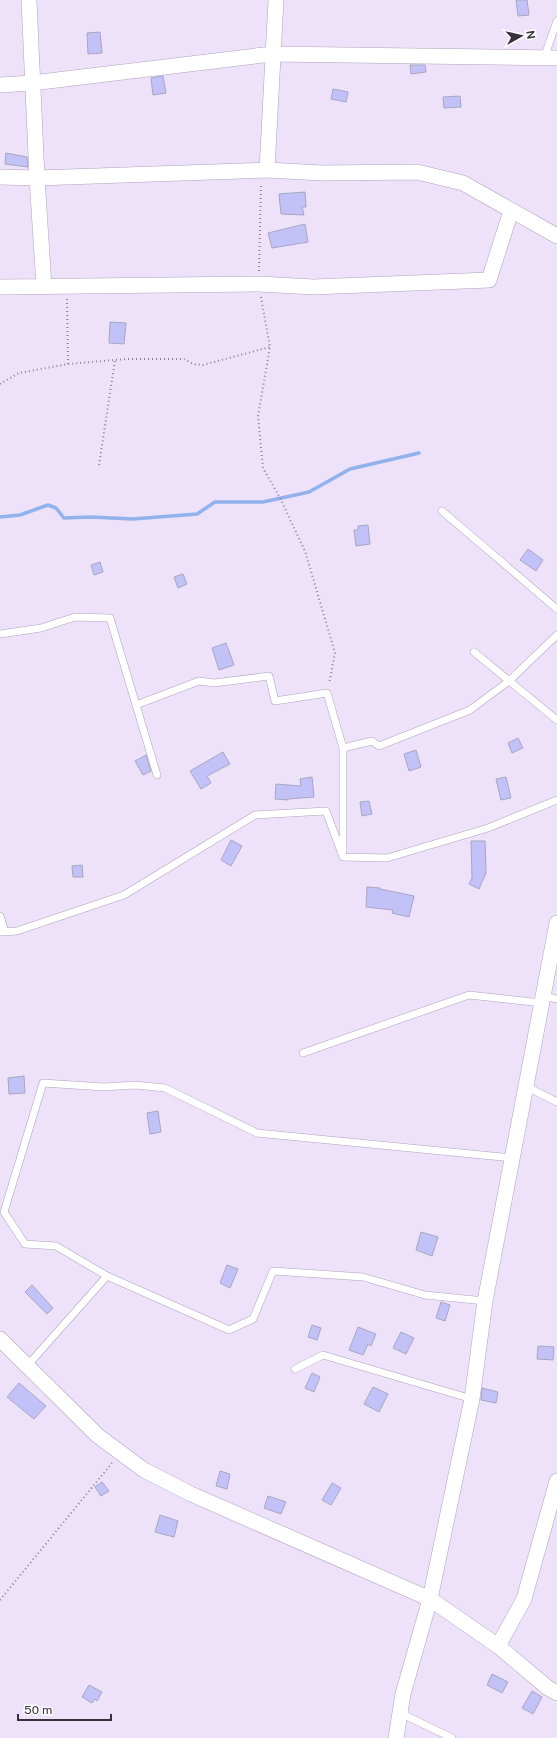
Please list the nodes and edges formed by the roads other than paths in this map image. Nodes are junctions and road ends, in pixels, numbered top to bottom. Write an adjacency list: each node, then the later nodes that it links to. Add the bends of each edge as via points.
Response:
1 (29, 0): 6 (street)
2 (276, 0): 4 (street)
3 (557, 20): 5 (lane)
4 (272, 54): 5 (street); 6 (street); 8 (street)
5 (549, 58)
6 (32, 83): 7 (street); 10 (street)
7 (0, 85)
8 (265, 170): 10 (street); 11 (street, via 322,173 417,172 463,183)
9 (0, 177): 10 (street)
10 (37, 178): 13 (street)
11 (511, 211): 12 (street); 13 (street, via 489,280 313,287 259,284)
12 (557, 236)
13 (44, 286): 14 (street)
14 (0, 287)
15 (442, 511): 16 (lane)
16 (557, 609)
17 (0, 634): 21 (lane, via 41,628 75,617 110,618)
18 (557, 635): 20 (lane)
19 (474, 652): 20 (lane)
20 (509, 681): 22 (lane); 23 (lane, via 470,710 379,746 372,741)
21 (136, 705): 23 (lane, via 199,681 214,683 269,676 275,701 327,693); 24 (lane)
22 (557, 720)
23 (343, 748): 26 (lane)
24 (158, 775)
25 (557, 800): 26 (lane, via 488,828 387,858)
26 (343, 857): 29 (lane, via 326,811 255,815 124,896 17,931)
27 (0, 916): 29 (lane)
28 (557, 923): 30 (street)
29 (2, 932)
30 (548, 1000): 31 (lane, via 468,995); 32 (street)
31 (303, 1053)
32 (525, 1086): 33 (lane); 34 (street)
33 (557, 1102)
34 (512, 1158): 35 (lane, via 257,1134 165,1088 43,1082 4,1212 25,1244 56,1246); 36 (street)
35 (106, 1276): 36 (lane, via 229,1330 254,1319 273,1271 363,1277 425,1295); 38 (lane)
36 (485, 1301): 40 (street)
37 (0, 1339): 38 (street)
38 (27, 1366): 43 (street, via 98,1436 144,1470 190,1494)
39 (295, 1369): 40 (lane, via 323,1355)
40 (472, 1399): 43 (street)
41 (557, 1481): 42 (street)
42 (552, 1514): 44 (street, via 524,1599)
43 (430, 1599): 44 (street); 46 (street)
44 (498, 1646): 45 (street)
45 (557, 1693)
46 (400, 1713): 47 (street); 48 (lane)
47 (396, 1738)
48 (452, 1738)

